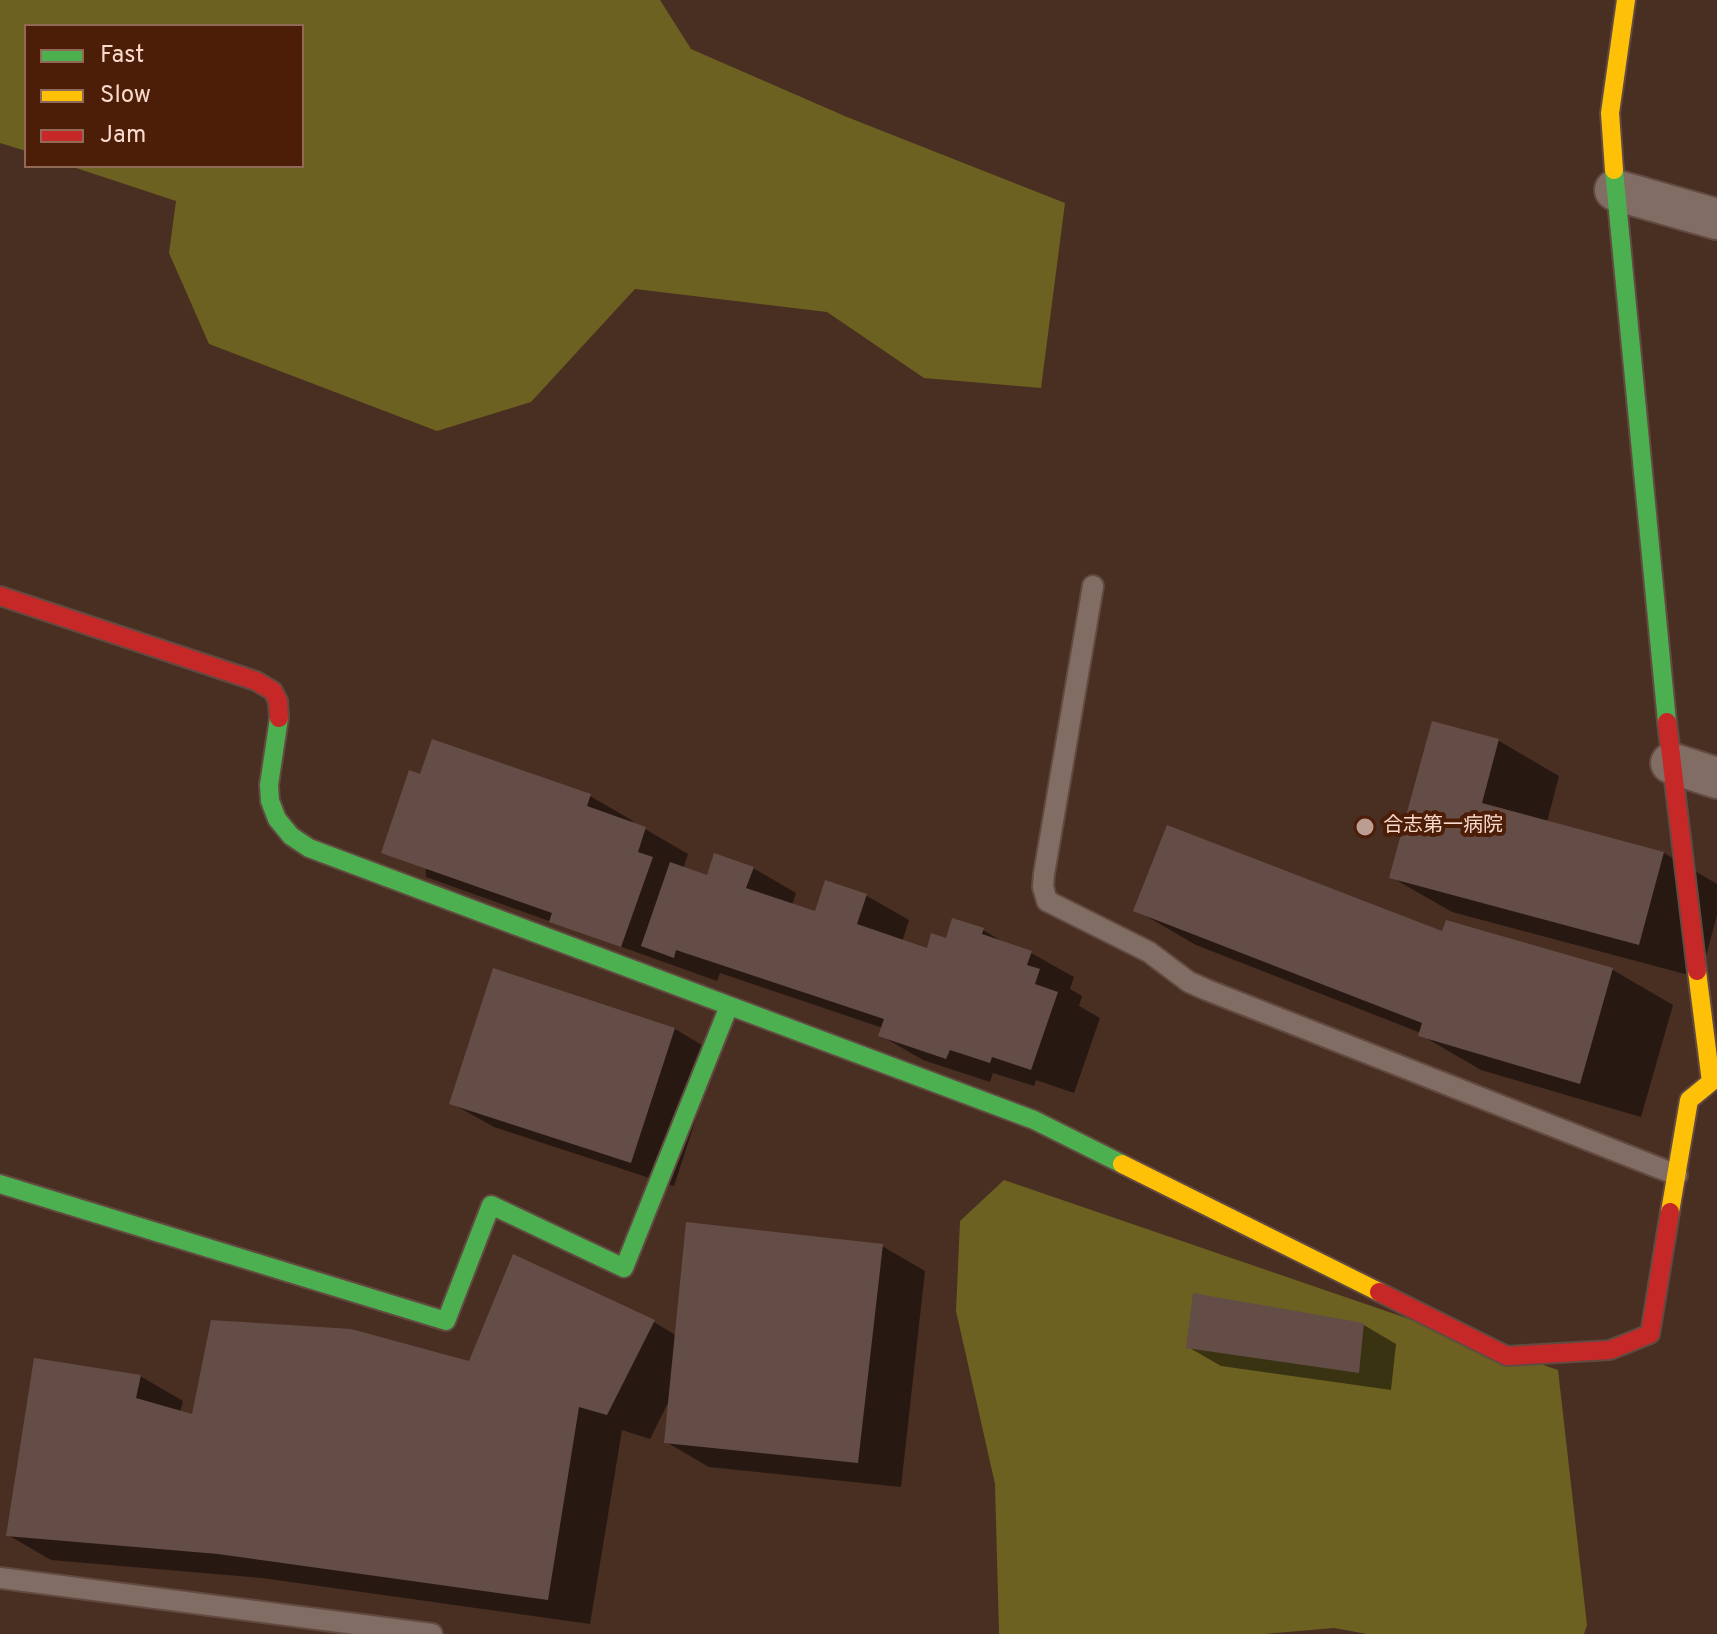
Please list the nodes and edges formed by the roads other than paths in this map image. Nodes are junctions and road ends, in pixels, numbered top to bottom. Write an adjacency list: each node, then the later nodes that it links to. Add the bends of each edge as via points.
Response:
1 (1626, 0): 2 (street, via 1610,113)
2 (1615, 190): 3 (street); 6 (street)
3 (1717, 219)
4 (1093, 586): 10 (lane, via 1044,874 1047,901 1149,952 1207,990)
5 (0, 596): 8 (street, via 273,691 279,716 270,801 291,836 309,848)
6 (1671, 763): 7 (street); 9 (street)
7 (1717, 778)
8 (729, 1006): 10 (street, via 1034,1120 1507,1356 1610,1350 1650,1334); 11 (street, via 624,1268 491,1205 446,1321)
9 (1714, 1083): 10 (street, via 1689,1100)
10 (1677, 1175)
11 (0, 1184)
12 (0, 1578): 13 (lane)
13 (432, 1634)

